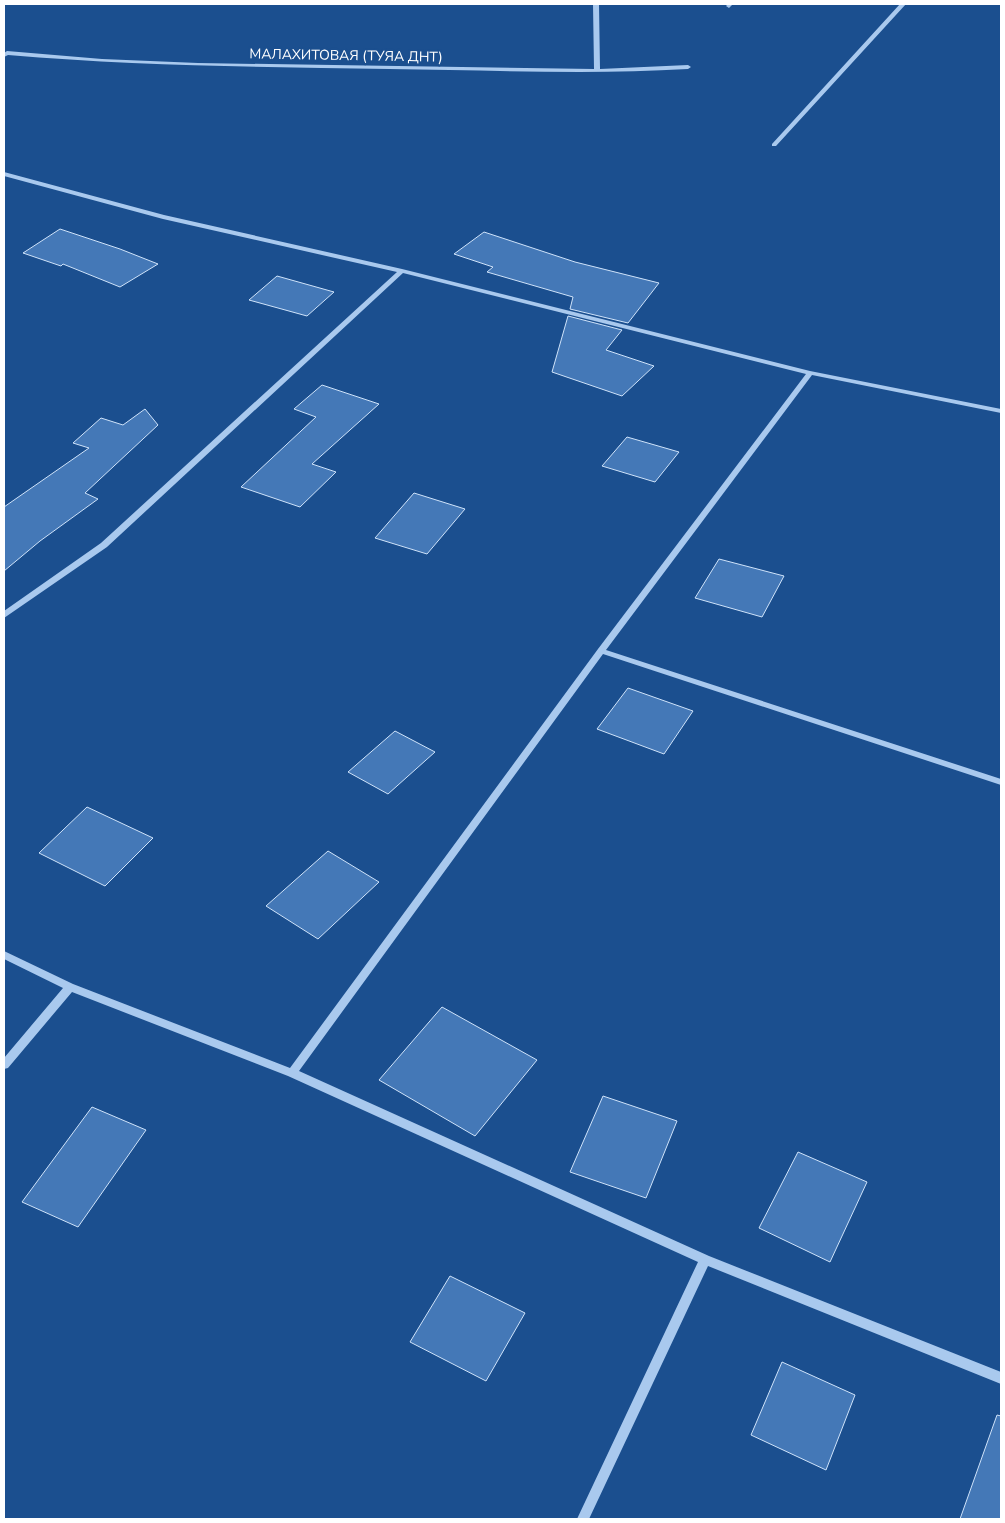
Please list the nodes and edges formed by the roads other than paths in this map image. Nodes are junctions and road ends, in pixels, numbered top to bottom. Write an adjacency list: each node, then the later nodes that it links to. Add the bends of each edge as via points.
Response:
1 (596, 4): 5 (street)
2 (903, 4): 6 (street)
3 (4, 55): 5 (street, МАЛАХИТОВАЯ (ТУЯА ДНТ), via 535,72)
4 (688, 66): 5 (street, МАЛАХИТОВАЯ (ТУЯА ДНТ))
5 (598, 70)
6 (774, 145)
7 (4, 174): 8 (street, via 163,217)
8 (402, 271): 9 (street); 11 (street, via 104,545)
9 (810, 373): 10 (street); 12 (street)
10 (1001, 411)
11 (4, 615)
12 (600, 651): 13 (street); 17 (street)
13 (1001, 782)
14 (4, 955): 15 (street)
15 (70, 987): 16 (street); 17 (street)
16 (4, 1065)
17 (292, 1073): 18 (street)
18 (705, 1260): 19 (street); 20 (street)
19 (1001, 1378)
20 (583, 1519)

